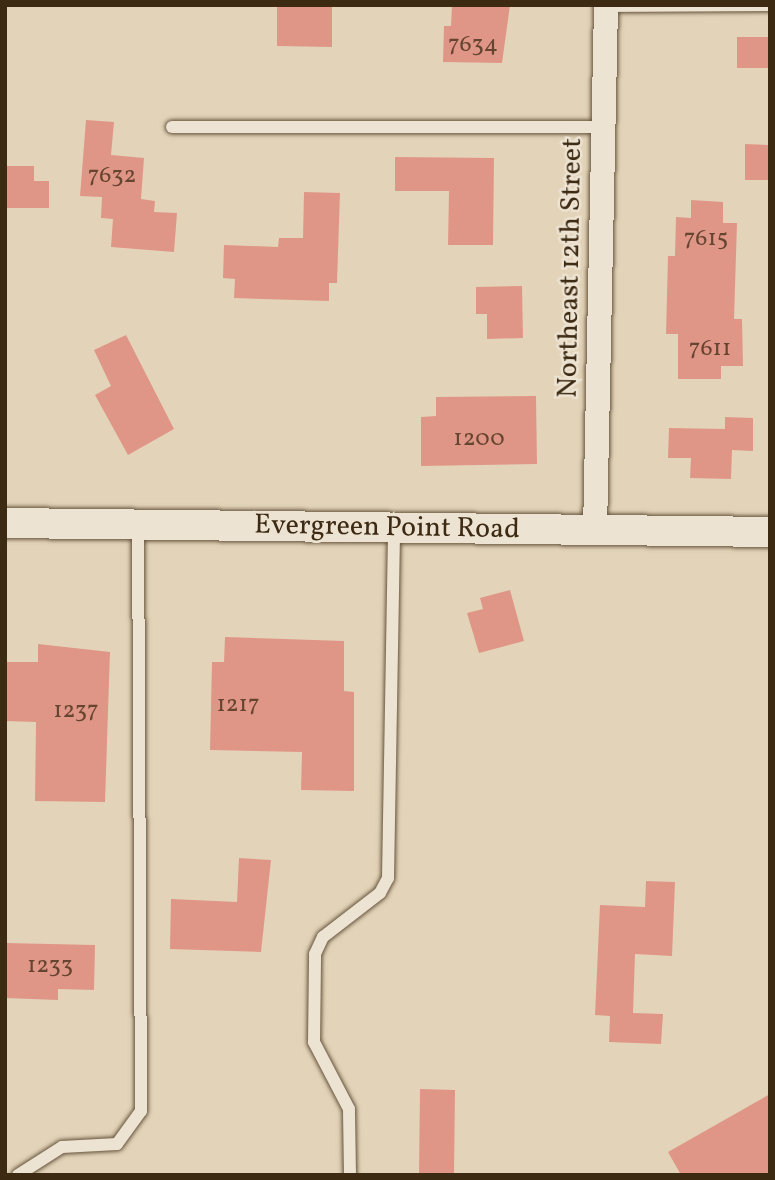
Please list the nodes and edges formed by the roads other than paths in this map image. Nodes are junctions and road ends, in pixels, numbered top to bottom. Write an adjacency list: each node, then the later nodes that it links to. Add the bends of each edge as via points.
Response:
1 (770, 5): 2 (lane)
2 (606, 6): 4 (street, Northeast 12th Street)
3 (172, 127): 4 (lane)
4 (604, 127): 8 (street, Northeast 12th Street)
5 (5, 523): 6 (street, Evergreen Point Road)
6 (138, 525): 7 (street, Evergreen Point Road); 10 (lane, via 141,1111 117,1144 62,1147)
7 (394, 528): 8 (street, Evergreen Point Road); 11 (lane, via 388,878 380,893 323,937 315,954 314,1042 349,1109)
8 (595, 531): 9 (street, Evergreen Point Road)
9 (770, 532)
10 (18, 1175)
11 (350, 1175)

